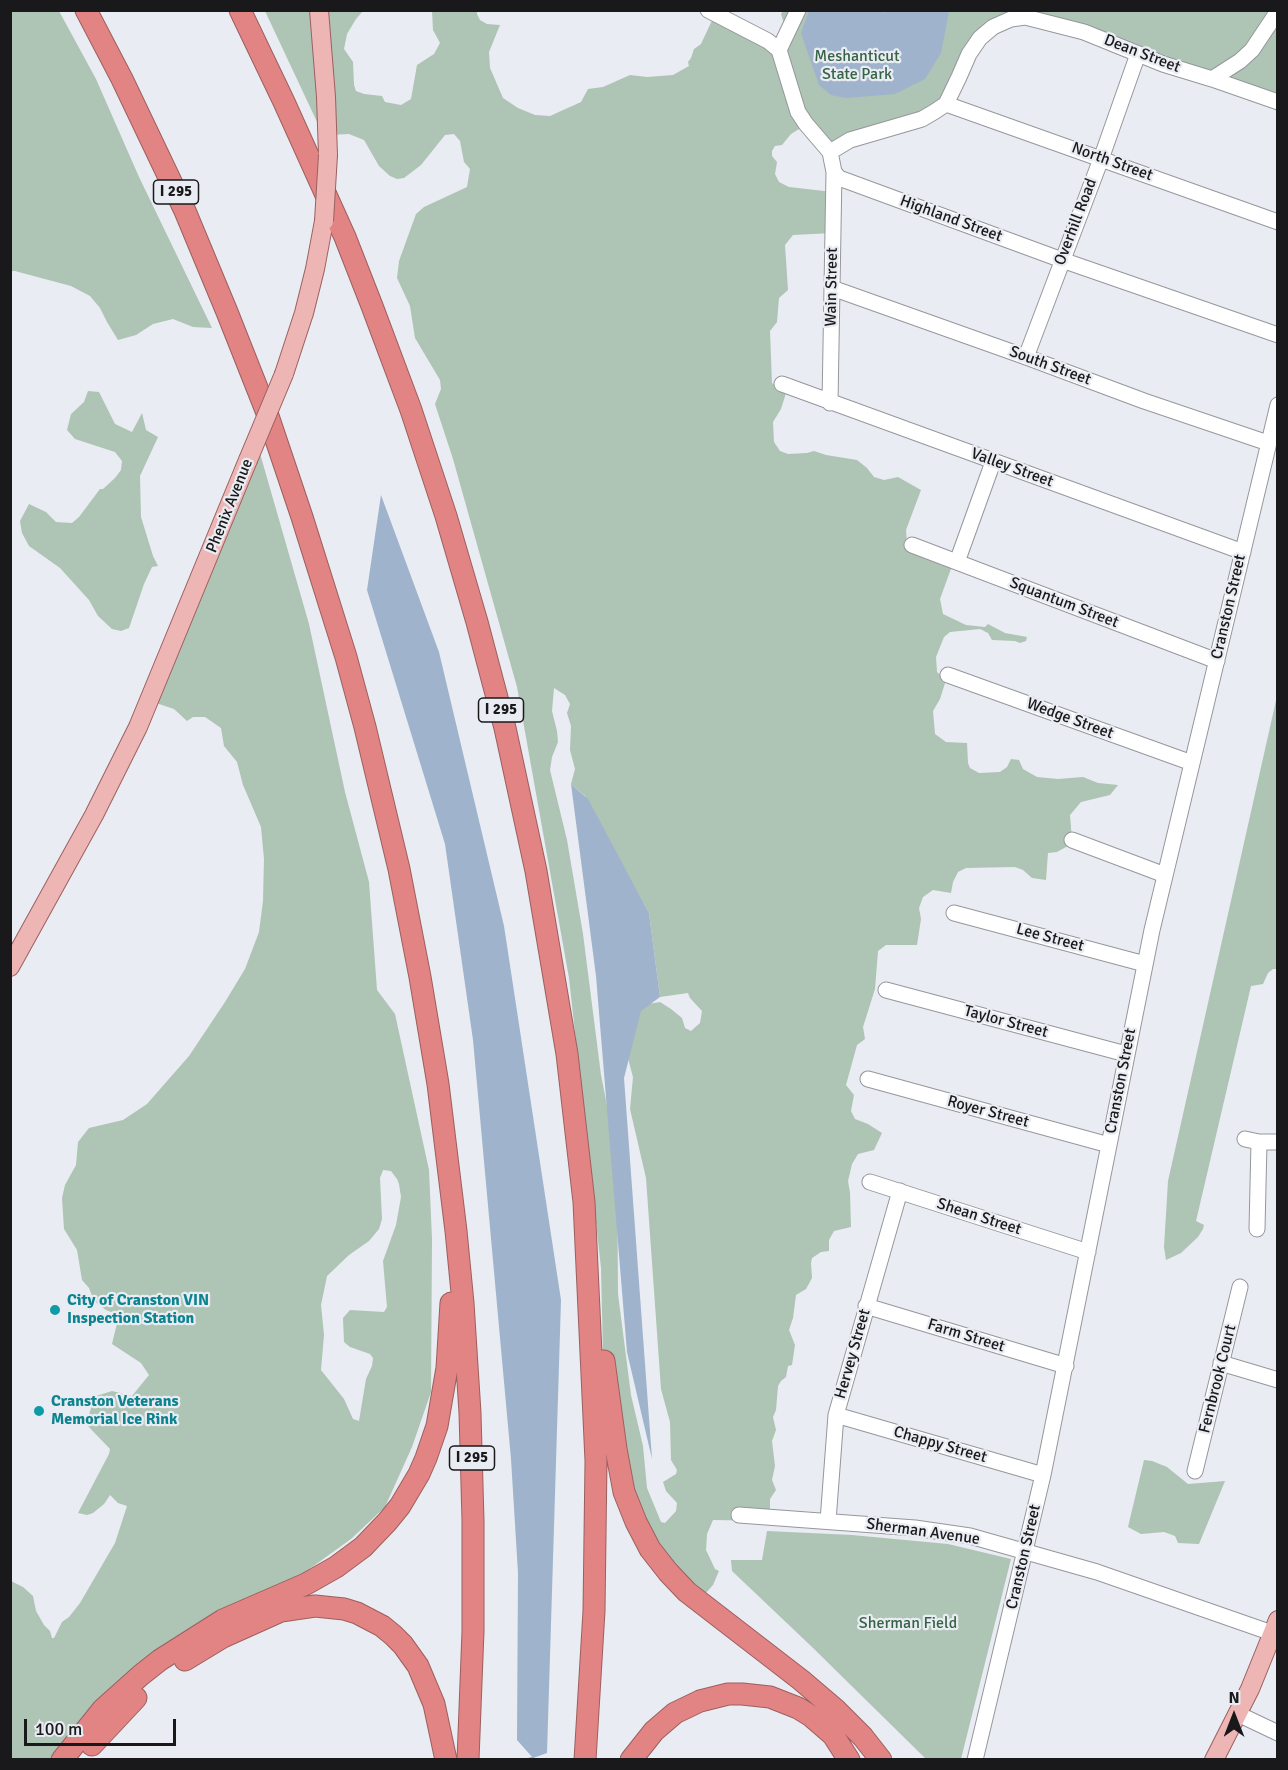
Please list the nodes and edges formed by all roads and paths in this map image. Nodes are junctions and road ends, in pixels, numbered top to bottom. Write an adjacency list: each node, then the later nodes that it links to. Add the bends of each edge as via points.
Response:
1 (86, 10): 41 (highway, I 295, via 154,145 210,270 258,388 314,552 360,710 395,852 425,1004)
2 (240, 10): 44 (highway, I 295, via 362,280 414,419 475,613 540,890 567,1054)
3 (319, 10): 35 (main road, Phenix Avenue, bridge, via 328,155 324,221 304,313 284,374 138,727)
4 (798, 10): 7 (street)
5 (711, 11): 7 (street)
6 (1278, 12): 9 (street, via 1252,50)
7 (779, 50): 12 (street, via 798,112)
8 (1138, 54): 9 (street, Dean Street); 11 (street, Dean Street, via 1084,32 1043,21 1025,17 1005,20 987,31 969,54); 13 (street, Overhill Road)
9 (1212, 79): 10 (street, Dean Street)
10 (1278, 102)
11 (946, 104): 12 (street, via 922,120 850,140); 13 (street, North Street)
12 (830, 152): 14 (street)
13 (1101, 159): 15 (street, North Street); 16 (street, Overhill Road)
14 (834, 172): 16 (street, Highland Street, via 839,178); 17 (street, Wain Street)
15 (1278, 222)
16 (1062, 260): 18 (street, Highland Street); 19 (street, Overhill Road)
17 (832, 288): 19 (street, South Street); 21 (street, Wain Street)
18 (1278, 335)
19 (1026, 357): 23 (street, South Street)
20 (782, 384): 21 (street, Valley Street)
21 (830, 403): 24 (street, Valley Street)
22 (1278, 405): 23 (street, Cranston Street)
23 (1268, 443): 26 (street, Cranston Street)
24 (993, 462): 26 (street, Valley Street); 27 (street)
25 (912, 545): 27 (street, Squantum Street)
26 (1242, 552): 28 (street, Cranston Street)
27 (957, 562): 28 (street, Squantum Street)
28 (1217, 661): 30 (street, Cranston Street)
29 (948, 675): 30 (street, Wedge Street)
30 (1192, 763): 32 (street, Cranston Street)
31 (1072, 840): 32 (street)
32 (1165, 875): 34 (street, Cranston Street)
33 (954, 913): 34 (street, Lee Street)
34 (1145, 964): 37 (street, Cranston Street)
35 (10, 967)
36 (886, 990): 37 (street, Taylor Street)
37 (1126, 1054): 40 (street, Cranston Street)
38 (868, 1079): 40 (street, Royer Street)
39 (1278, 1142): 45 (street, via 1252,1141)
40 (1108, 1145): 46 (street, Cranston Street)
41 (448, 1158): 61 (highway, via 451,1313 444,1389 426,1458 400,1506 363,1547 336,1567 223,1620 160,1660 103,1710); 64 (highway, I 295, via 463,1303 471,1450 474,1594)
42 (870, 1182): 43 (street, Shean Street)
43 (900, 1191): 46 (street, Shean Street); 48 (street, Hervey Street)
44 (584, 1202): 65 (highway, I 295, via 596,1461 593,1629); 68 (highway, via 597,1277 616,1449 624,1492 643,1536 687,1592 821,1695)
45 (1257, 1229)
46 (1088, 1252): 50 (street, Cranston Street)
47 (1240, 1287): 49 (street, Fernbrook Court)
48 (866, 1306): 50 (street, Farm Street); 52 (street, Hervey Street)
49 (1221, 1363): 51 (street); 53 (street, Fernbrook Court)
50 (1066, 1366): 54 (street, Cranston Street)
51 (1278, 1380)
52 (836, 1415): 54 (street, Chappy Street); 56 (street, Hervey Street)
53 (1195, 1471)
54 (1043, 1474): 57 (street, Cranston Street)
55 (739, 1515): 56 (street, Sherman Avenue)
56 (828, 1521): 57 (street, Sherman Avenue, via 946,1532)
57 (1025, 1552): 58 (street, Sherman Avenue); 69 (street, Cranston Street)
58 (1275, 1626): 59 (main road)
59 (1238, 1714): 60 (street); 70 (main road)
60 (1278, 1733)
61 (62, 1760)
62 (80, 1760): 63 (highway, via 136,1698 198,1651 270,1614 315,1605 344,1609 369,1619 403,1645 430,1691)
63 (446, 1760)
64 (468, 1760)
65 (585, 1760)
66 (631, 1760): 67 (highway, via 654,1731 675,1713 728,1694 770,1697 811,1716 833,1735)
67 (849, 1760)
68 (881, 1760)
69 (975, 1760)
70 (1214, 1760)

